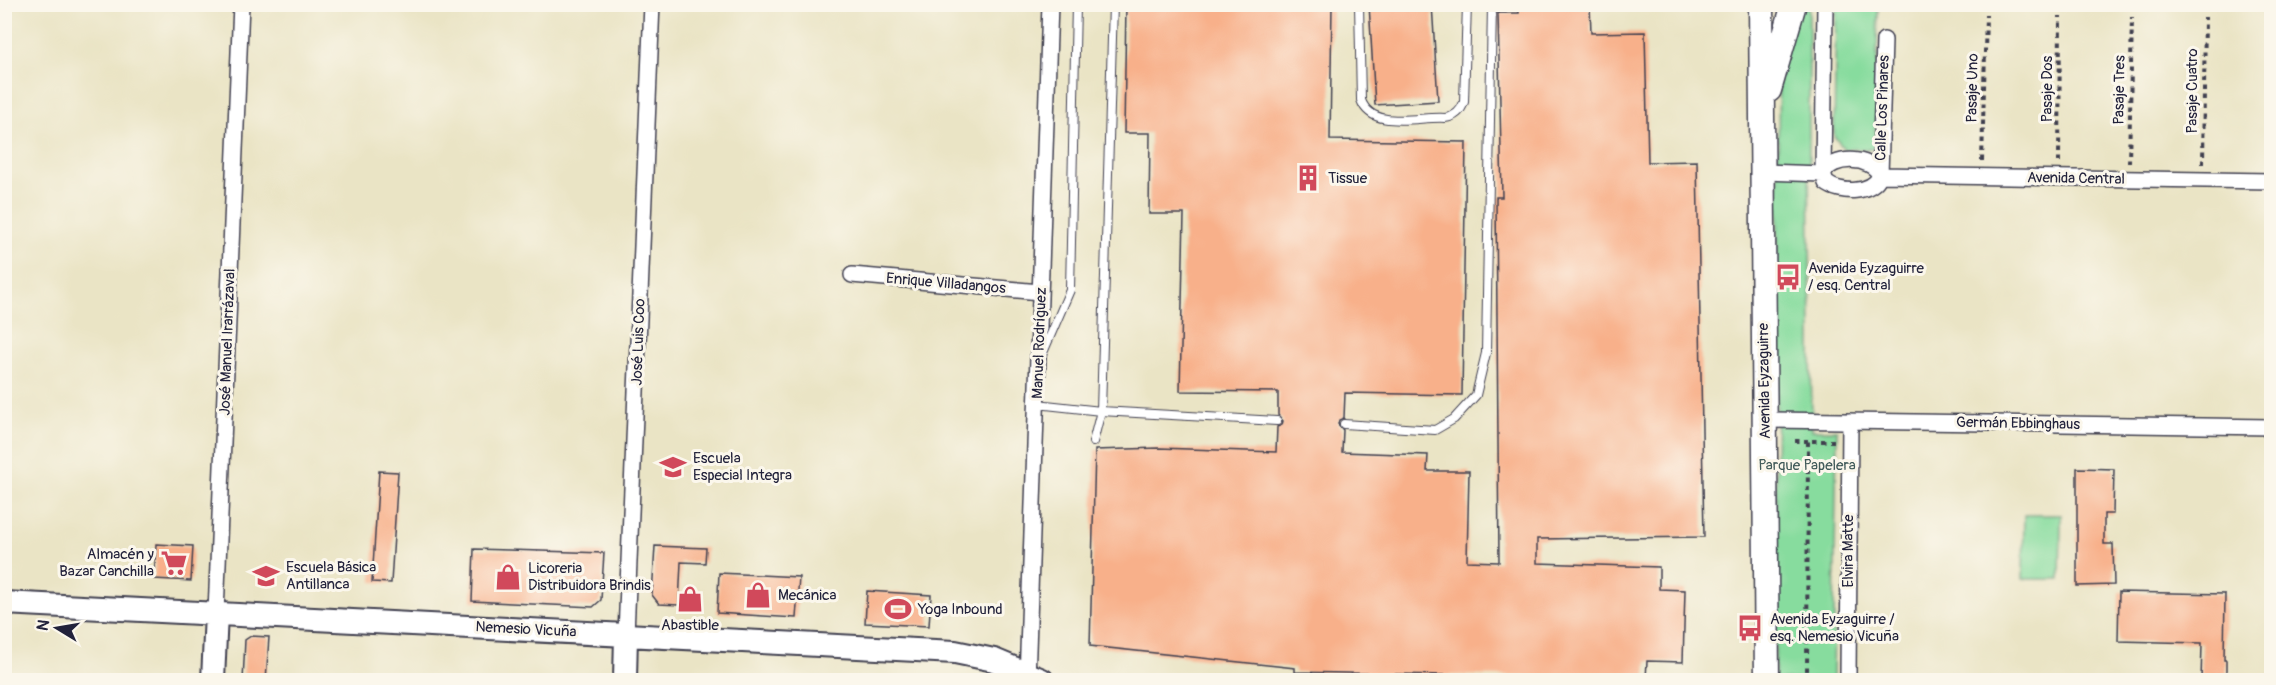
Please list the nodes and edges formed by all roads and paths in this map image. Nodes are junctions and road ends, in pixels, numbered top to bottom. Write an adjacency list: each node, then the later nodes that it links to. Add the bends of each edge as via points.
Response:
1 (240, 4): 41 (street, José Manuel Irarrázaval)
2 (652, 4): 42 (street, José Luis Coo)
3 (1050, 4): 27 (street, Manuel Rodríguez)
4 (1076, 4): 28 (lane, via 1070,290)
5 (1113, 4): 30 (lane)
6 (1359, 4): 7 (lane, via 1361,100 1368,113 1387,119 1445,118 1459,111 1464,102)
7 (1467, 4)
8 (1492, 4): 34 (lane, via 1486,353 1476,395 1454,419 1435,430)
9 (1761, 4): 17 (main road, Avenida Eyzaguirre)
10 (1794, 4): 17 (main road, Avenida Eyzaguirre)
11 (1825, 4): 23 (street)
12 (1986, 15): 18 (path, Pasaje Uno)
13 (2060, 16): 19 (path, Pasaje Dos)
14 (2132, 17): 20 (path, Pasaje Tres)
15 (2205, 17): 21 (path, Pasaje Cuatro)
16 (1884, 40): 24 (street, Calle Los Pinares)
17 (1761, 118): 22 (main road, Avenida Eyzaguirre)
18 (1982, 162)
19 (2059, 162)
20 (2129, 165)
21 (2203, 166)
22 (1762, 172): 23 (street, Avenida Central); 31 (main road, Avenida Eyzaguirre)
23 (1823, 174): 24 (street, Avenida Central, via 1829,164 1840,161 1869,164); 24 (street, via 1826,183 1841,189 1870,188)
24 (1880, 175): 25 (street, Avenida Central)
25 (2271, 180)
26 (852, 275): 27 (street, Enrique Villadangos)
27 (1040, 292): 28 (street, Manuel Rodríguez)
28 (1038, 365): 29 (street, Manuel Rodríguez)
29 (1037, 404): 30 (lane); 43 (street, Manuel Rodríguez)
30 (1101, 411): 32 (lane); 39 (lane)
31 (1765, 420): 33 (street, Germán Ebbinghaus); 44 (main road, Avenida Eyzaguirre)
32 (1277, 421)
33 (1850, 421): 35 (street, Germán Ebbinghaus); 48 (street, Elvira Matte)
34 (1344, 424)
35 (2271, 427)
36 (1795, 441): 37 (path)
37 (1808, 441): 38 (path); 47 (path)
38 (1834, 441)
39 (1093, 442)
40 (4, 603): 41 (street, Nemesio Vicuña)
41 (216, 614): 42 (street, Nemesio Vicuña); 45 (street, José Manuel Irarrázaval)
42 (626, 634): 43 (street, Nemesio Vicuña, via 955,652 994,660); 46 (street, José Luis Coo)
43 (1032, 678)
44 (1766, 678)
45 (213, 681)
46 (625, 681)
47 (1807, 681)
48 (1848, 681)

